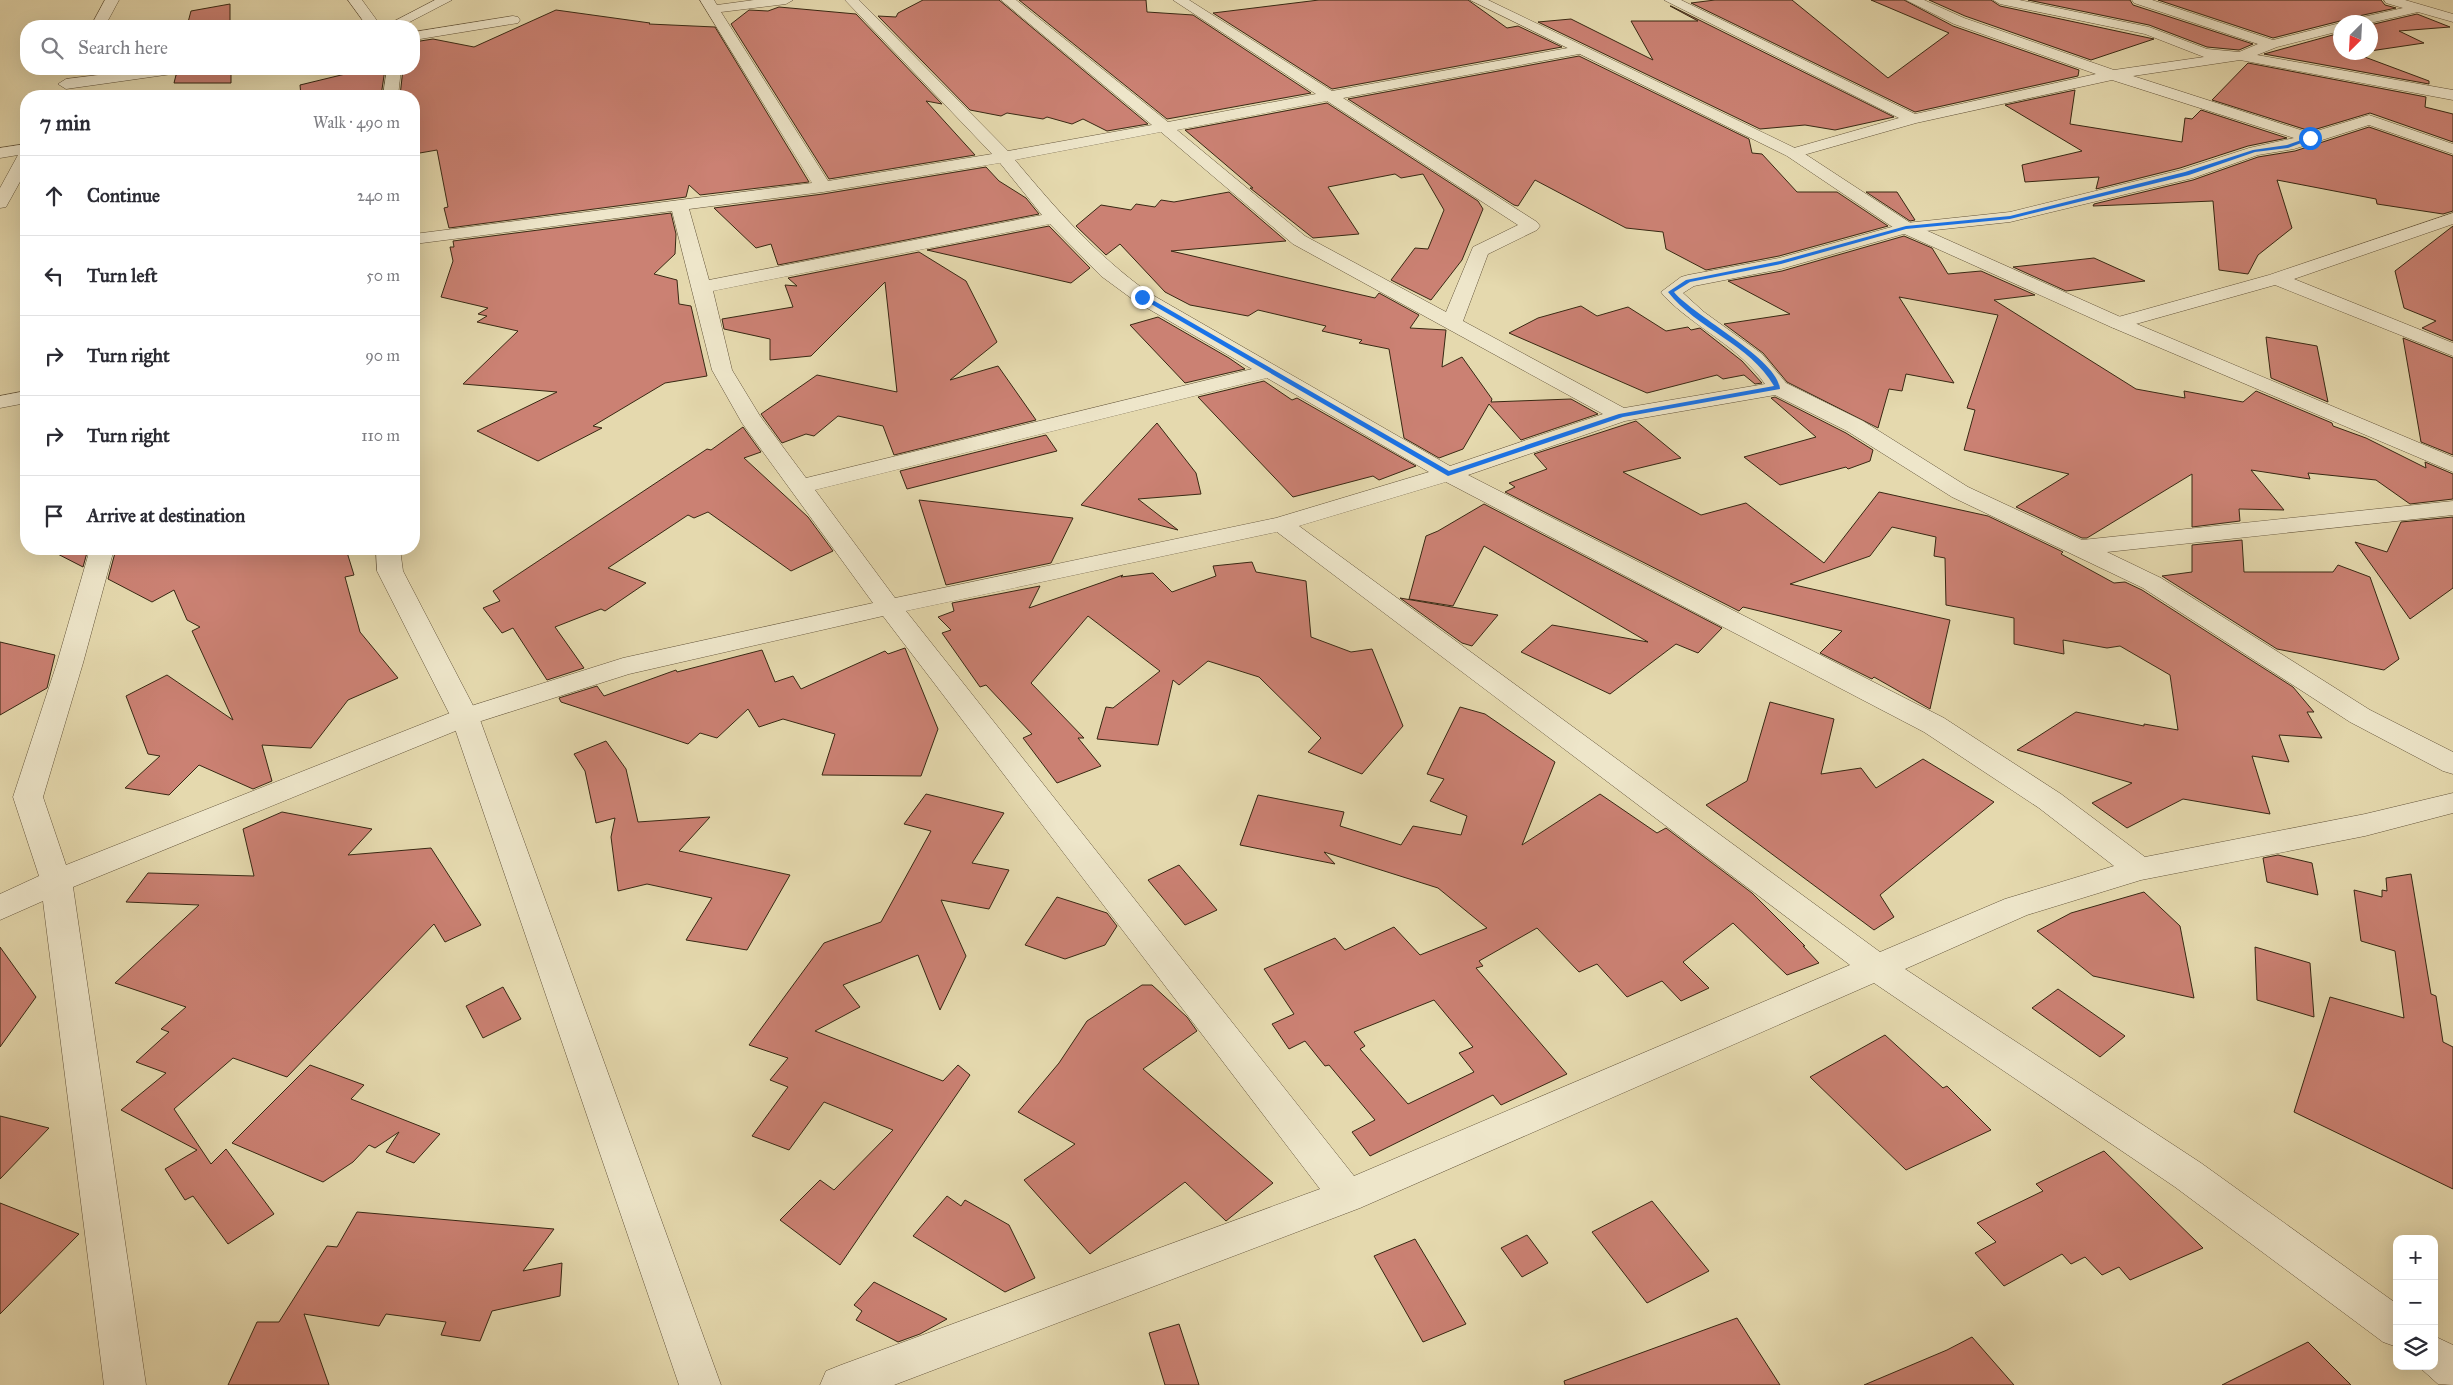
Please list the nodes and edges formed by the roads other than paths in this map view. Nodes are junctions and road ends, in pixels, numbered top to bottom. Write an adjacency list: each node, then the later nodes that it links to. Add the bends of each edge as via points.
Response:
1 (112, 0): 18 (street)
2 (355, 0): 19 (street)
3 (445, 0): 20 (street)
4 (786, 0): 14 (street)
5 (852, 0): 42 (street)
6 (1008, 0): 36 (street)
7 (1180, 0): 34 (street)
8 (1477, 0): 25 (street)
9 (1671, 0): 35 (street)
10 (1913, 0): 30 (street, via 1959,21)
11 (2000, 0): 26 (street, via 2149,31 2205,53)
12 (2139, 0): 24 (street)
13 (2391, 0): 15 (street)
14 (711, 5): 44 (street)
15 (2418, 8): 16 (street); 17 (street)
16 (2378, 17)
17 (2453, 18)
18 (101, 20)
19 (370, 20)
20 (404, 20)
21 (513, 20): 23 (street)
22 (2333, 29): 24 (street)
23 (420, 35)
24 (2272, 44): 26 (street)
25 (1579, 50): 34 (street); 41 (street)
26 (2240, 56): 30 (street); 33 (street)
27 (72, 75): 31 (street)
28 (146, 75): 31 (street)
29 (393, 75): 32 (street)
30 (2113, 75): 35 (street); 37 (street)
31 (63, 90)
32 (391, 90)
33 (2453, 95)
34 (1331, 98): 36 (street); 55 (street, via 1531,226 1480,251)
35 (1914, 119): 41 (street)
36 (1167, 129): 42 (street); 55 (street, via 1299,240)
37 (2310, 138): 38 (street, via 2369,120); 50 (street, via 2288,146 2255,151 2187,174 2010,217)
38 (2453, 149)
39 (20, 150): 40 (street)
40 (0, 153)
41 (1793, 153): 50 (street)
42 (1004, 158): 44 (street); 47 (street)
43 (20, 167): 45 (street)
44 (823, 187): 46 (street)
45 (0, 203)
46 (679, 206): 52 (street); 54 (street)
47 (1054, 218): 54 (street); 58 (street, via 1108,272 1142,297)
48 (2453, 218): 49 (street)
49 (2426, 226): 51 (street); 53 (street)
50 (1906, 228): 56 (street); 59 (street, via 1781,262 1688,281 1671,292 1683,306 1724,333 1768,370)
51 (2453, 236)
52 (420, 238)
53 (2276, 279): 56 (street); 57 (street)
54 (702, 287): 65 (street, via 722,370 750,418)
55 (1452, 323): 62 (street)
56 (2118, 323): 63 (street)
57 (2453, 350)
58 (1271, 372): 64 (street); 65 (street)
59 (1778, 388): 62 (street); 68 (street, via 1855,426 1960,492)
60 (20, 398): 61 (street)
61 (0, 402)
62 (1621, 415): 64 (street)
63 (2453, 465)
64 (1448, 474): 67 (street); 75 (street, via 1934,725 2050,801)
65 (802, 486): 71 (street)
66 (2453, 508): 68 (street)
67 (1281, 524): 71 (street); 78 (street)
68 (2079, 548): 73 (street, via 2152,583 2360,716)
69 (100, 555): 76 (street, via 28,797)
70 (389, 555): 72 (street, via 390,571)
71 (889, 607): 72 (street, via 623,668); 79 (street)
72 (465, 717): 76 (street); 84 (street)
73 (2453, 764)
74 (2453, 804): 75 (street, via 2365,825)
75 (2140, 869): 78 (street, via 2016,907)
76 (56, 881): 77 (street); 83 (street)
77 (0, 908)
78 (1878, 968): 79 (street); 80 (street, via 2188,1175)
79 (1347, 1196): 85 (street)
80 (2393, 1325)
81 (2438, 1359): 82 (street)
82 (2453, 1370)
83 (124, 1385)
84 (700, 1385)
85 (841, 1385)

